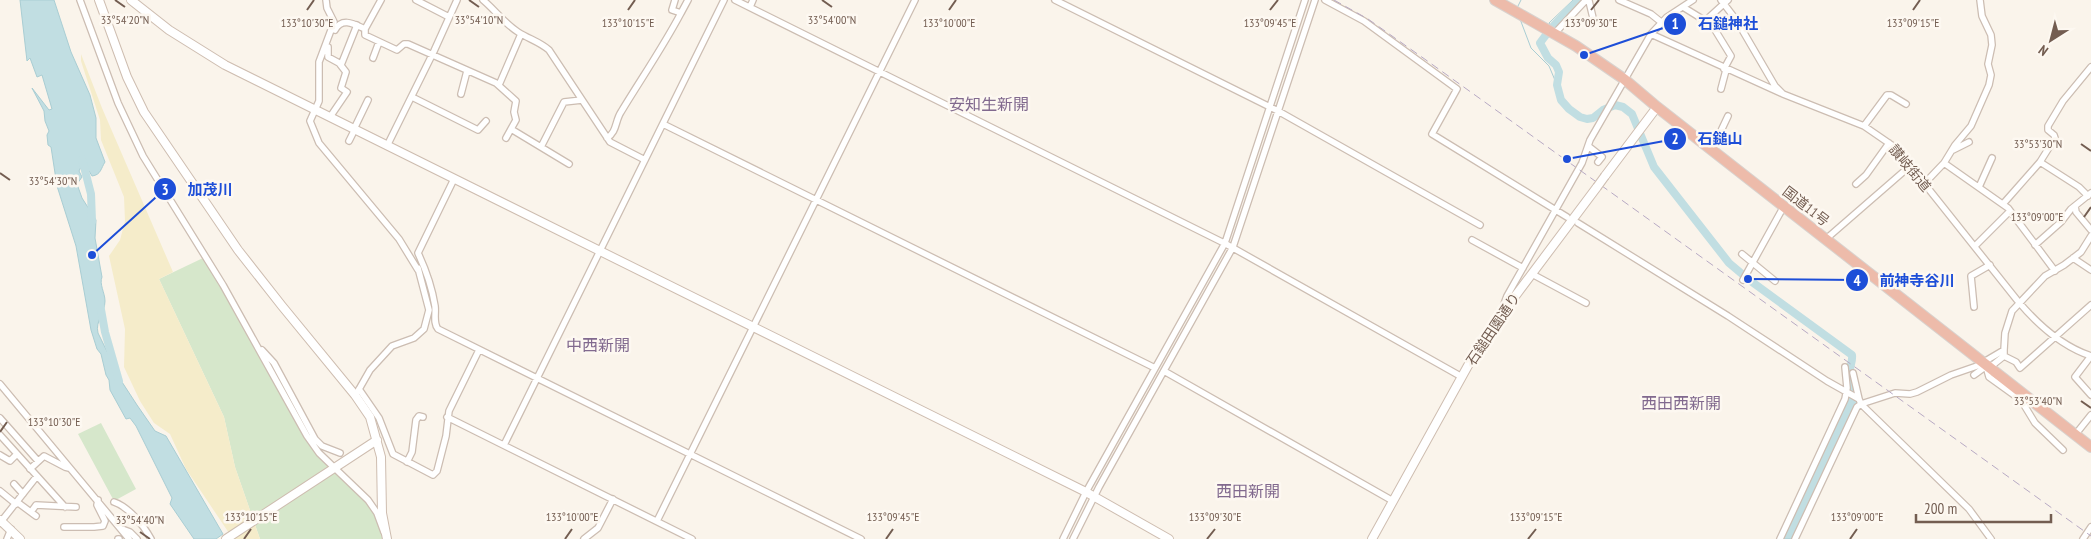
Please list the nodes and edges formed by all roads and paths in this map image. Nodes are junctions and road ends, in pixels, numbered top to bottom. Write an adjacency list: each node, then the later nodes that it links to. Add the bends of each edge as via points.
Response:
1 (80, 0): 123 (street, via 118,103 143,156)
2 (100, 0): 136 (street, via 127,77 144,112 238,250)
3 (131, 0): 57 (street, via 197,48)
4 (326, 0): 37 (street, via 334,22)
5 (381, 0): 33 (street)
6 (416, 0): 28 (street)
7 (457, 0): 28 (street)
8 (484, 0): 34 (street, via 502,20)
9 (675, 0): 27 (street, via 672,10)
10 (688, 0): 27 (street)
11 (724, 0): 61 (street)
12 (735, 0): 25 (street)
13 (753, 0): 25 (street)
14 (915, 0): 45 (street)
15 (1055, 0): 56 (street)
16 (1306, 0): 56 (street)
17 (1315, 0): 56 (street)
18 (1325, 0): 90 (street, via 1364,21 1457,89 1432,134)
19 (1495, 0): 35 (highway, 国道11号)
20 (1589, 0): 29 (street); 35 (street)
21 (1619, 0): 31 (street)
22 (1693, 0): 26 (street)
23 (1980, 0): 74 (street, via 1982,16 1991,35 1988,64 1991,75 1971,126)
24 (1724, 1): 30 (street); 50 (street)
25 (750, 7): 45 (street)
26 (1683, 7): 30 (street); 31 (street)
27 (681, 13): 66 (street, via 618,116 614,132)
28 (449, 16): 39 (street)
29 (1593, 18)
30 (1705, 21): 43 (street, via 1712,25 1731,56)
31 (1661, 22): 36 (street)
32 (357, 25): 33 (street); 37 (street, via 341,22); 41 (street)
33 (365, 28): 38 (street, via 365,35)
34 (521, 34): 47 (street); 53 (street, via 549,50)
35 (1554, 34): 46 (highway, 国道11号)
36 (1652, 34): 43 (street, 讃岐街道); 46 (street)
37 (328, 40): 41 (street, via 328,57); 57 (street, via 319,62 320,96)
38 (379, 42): 39 (street, via 397,50 408,44); 40 (street)
39 (432, 56): 44 (street); 51 (street)
40 (373, 58)
41 (340, 65): 59 (street, via 346,72 341,88 347,92)
42 (2091, 67): 78 (street, via 2067,95 2048,126 2055,138)
43 (1725, 70): 48 (street); 50 (street, 讃岐街道)
44 (468, 71): 47 (street); 49 (street)
45 (880, 72): 87 (street); 100 (street)
46 (1624, 79): 55 (highway, 国道11号); 71 (street)
47 (499, 86): 64 (street, via 516,101 516,120)
48 (1721, 89)
49 (461, 94)
50 (1783, 94): 62 (street, 讃岐街道)
51 (412, 96): 60 (street, via 478,130); 70 (street)
52 (368, 100): 63 (street)
53 (582, 100): 66 (street); 72 (street, via 564,102)
54 (1906, 104): 62 (street, via 1887,94)
55 (1657, 107): 73 (highway, 国道11号); 113 (street, 石鎚田園通り, bridge)
56 (1274, 109): 95 (street); 100 (street); 100 (street)
57 (316, 110): 59 (street); 110 (street, via 310,121 319,143 398,239)
58 (1728, 116): 73 (street)
59 (330, 117): 63 (street)
60 (486, 121)
61 (663, 124): 76 (street); 87 (street)
62 (1864, 126): 68 (street, 讃岐街道)
63 (354, 129): 67 (street); 70 (street)
64 (511, 129): 65 (street); 72 (street)
65 (506, 138)
66 (607, 138): 76 (street)
67 (349, 141)
68 (1889, 142): 81 (street, 讃岐街道); 83 (street)
69 (1969, 142): 74 (street)
70 (387, 146): 82 (street)
71 (1588, 146): 77 (street, via 1602,157); 90 (street)
72 (541, 147): 80 (street)
73 (1712, 150): 89 (highway, 国道11号)
74 (1953, 150): 79 (street)
75 (1992, 158): 85 (street)
76 (645, 160): 103 (street)
77 (1598, 162)
78 (2040, 162): 86 (street); 88 (street)
79 (1944, 163): 84 (street); 85 (street)
80 (569, 164)
81 (1910, 166): 84 (street, 讃岐街道); 99 (street)
82 (454, 179): 103 (street); 104 (street)
83 (1856, 184)
84 (1924, 184): 102 (street, 讃岐街道)
85 (1979, 187): 88 (street)
86 (2089, 195): 91 (street)
87 (816, 199): 121 (street); 129 (street)
88 (2003, 204): 92 (street)
89 (1784, 206): 99 (highway, 国道11号); 107 (street)
90 (1555, 210): 93 (street); 109 (street)
91 (2073, 210): 96 (street); 101 (street)
92 (2010, 211): 101 (street); 102 (street)
93 (1567, 217)
94 (1578, 223): 137 (street)
95 (1480, 225)
96 (2091, 230)
97 (2091, 236): 106 (street)
98 (1472, 240): 109 (street)
99 (1826, 240): 127 (highway, 国道11号)
100 (1229, 245): 129 (street); 130 (street); 133 (street)
101 (2035, 245): 112 (street)
102 (1975, 246): 108 (street, 讃岐街道)
103 (600, 251): 121 (street); 134 (street)
104 (418, 253): 110 (street); 124 (street, via 433,294 436,326)
105 (1742, 254): 107 (street)
106 (2074, 258): 111 (street); 112 (street)
107 (1753, 262): 114 (street); 115 (street)
108 (1990, 265): 116 (street, 讃岐街道); 119 (street, via 1971,276)
109 (1523, 268): 120 (street, via 1503,304)
110 (418, 270): 136 (street, via 429,310 424,329 414,338 392,346 370,370)
111 (2091, 270)
112 (2054, 271): 116 (street)
113 (1532, 274): 117 (street); 120 (street, 石鎚田園通り)
114 (1743, 280)
115 (1775, 281)
116 (2020, 303): 122 (street, 讃岐街道); 125 (street, via 2012,311 2008,323)
117 (1586, 304)
118 (2091, 305): 122 (street)
119 (1974, 306)
120 (1499, 320): 133 (street, 石鎚田園通り)
121 (753, 327): 152 (street); 163 (street)
122 (2055, 337): 125 (street, via 2020,368); 126 (street, 讃岐街道, via 2070,348)
123 (260, 349): 150 (street, via 274,363 315,439 322,446); 157 (street, via 307,436)
124 (479, 350): 134 (street); 142 (street)
125 (2004, 353): 127 (street); 127 (street)
126 (2091, 356): 138 (street, via 2075,377)
127 (1986, 366): 132 (street); 139 (street, via 1977,366 1913,393 1895,393); 145 (highway, 国道11号); 149 (street, via 1989,377 2021,400 2035,423)
128 (1845, 367): 137 (street)
129 (1155, 368): 163 (street)
130 (1164, 372): 163 (street); 166 (street)
131 (1853, 373): 139 (street)
132 (1974, 375)
133 (1462, 377): 166 (street, 石鎚田園通り)
134 (537, 378): 147 (street); 152 (street)
135 (0, 384): 156 (street)
136 (357, 392): 146 (street); 155 (street, via 379,418 393,454)
137 (1848, 393): 139 (street); 191 (street)
138 (2091, 395)
139 (1860, 401): 192 (street); 193 (street, via 1969,509)
140 (2091, 415): 145 (street)
141 (423, 417): 155 (street, via 416,420)
142 (447, 417): 147 (street); 155 (street, via 446,436 435,474 432,476)
143 (0, 418): 154 (street)
144 (0, 435): 151 (street)
145 (2075, 435): 148 (highway, 国道11号)
146 (377, 440): 157 (street); 177 (street)
147 (504, 445): 164 (street)
148 (2091, 447)
149 (2063, 450)
150 (340, 453)
151 (17, 454): 153 (street, via 10,461); 158 (street)
152 (690, 454): 171 (street); 186 (street)
153 (0, 455)
154 (38, 461): 156 (street, via 47,456); 158 (street)
155 (408, 462)
156 (69, 468): 165 (street)
157 (335, 468): 177 (street, via 368,500); 183 (street)
158 (30, 469): 159 (street)
159 (37, 476): 162 (street); 169 (street)
160 (14, 484): 162 (street)
161 (0, 491): 168 (street)
162 (23, 494): 168 (street)
163 (1090, 495): 187 (street); 188 (street); 189 (street)
164 (612, 499): 171 (street); 184 (street, via 602,523)
165 (98, 500): 173 (street, via 97,505 105,521 103,526); 176 (street)
166 (1393, 501): 190 (street, 石鎚田園通り)
167 (114, 502): 182 (street, via 139,523)
168 (16, 503): 169 (street, via 33,514 36,505); 172 (street)
169 (65, 507): 170 (street)
170 (76, 507)
171 (657, 521): 185 (street)
172 (1, 522): 175 (street)
173 (64, 527)
174 (2091, 527): 194 (street)
175 (11, 529): 178 (street); 179 (street)
176 (122, 529): 180 (street); 181 (street)
177 (387, 538)
178 (7, 539)
179 (20, 539)
180 (129, 539)
181 (136, 539)
182 (151, 539)
183 (226, 539)
184 (584, 539)
185 (692, 539)
186 (861, 539)
187 (1063, 539)
188 (1073, 539)
189 (1169, 539)
190 (1372, 539)
191 (1780, 539)
192 (1796, 539)
193 (1991, 539)
194 (2083, 539)

